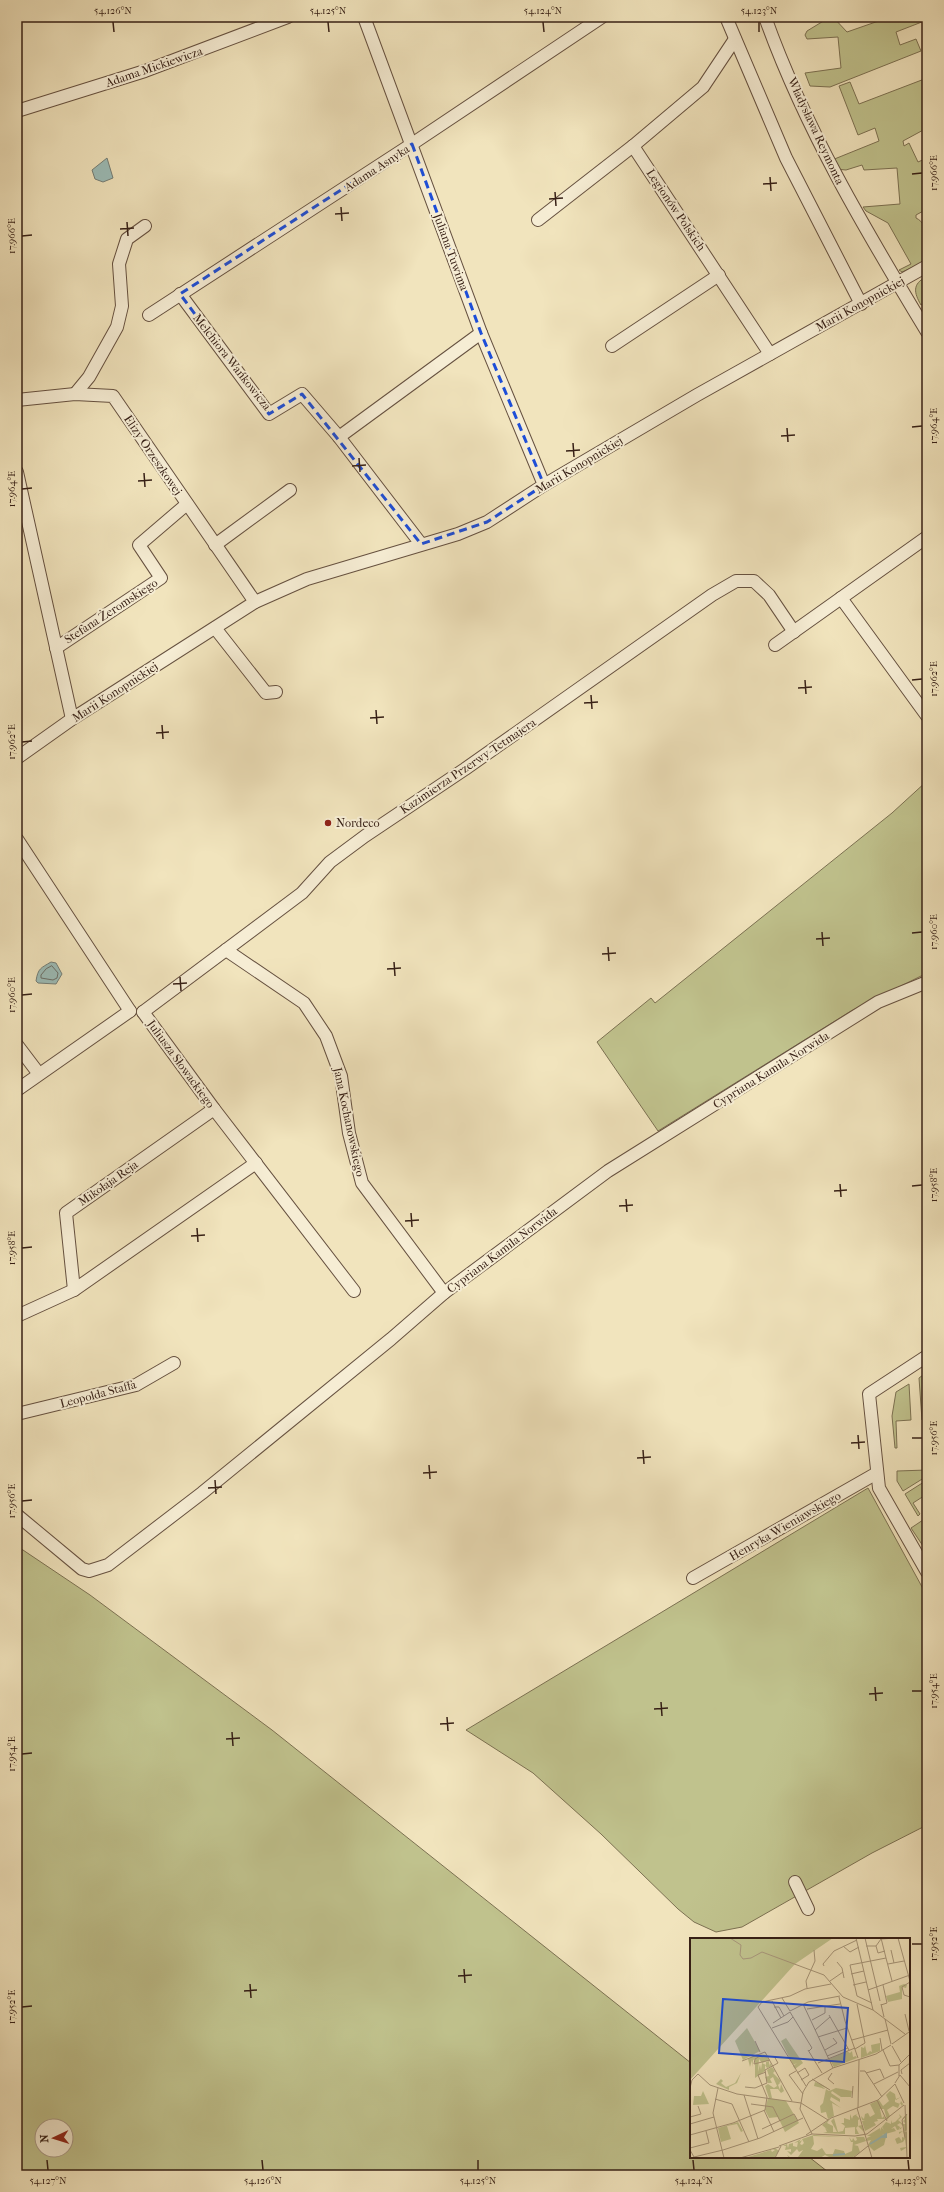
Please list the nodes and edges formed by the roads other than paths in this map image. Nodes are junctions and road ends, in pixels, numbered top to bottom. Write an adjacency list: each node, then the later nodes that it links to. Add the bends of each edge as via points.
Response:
1 (288, 17): 7 (street, Adama Mickiewicza, via 145,71)
2 (364, 17): 8 (street, Juliana Tuwima)
3 (602, 17): 8 (street, Adama Asnyka)
4 (726, 17): 6 (street)
5 (765, 17): 14 (street, Władysława Reymonta, via 830,167)
6 (735, 39): 9 (street, via 703,87); 16 (street, via 786,158)
7 (17, 112)
8 (412, 144): 15 (street, Adama Asnyka, via 227,266); 19 (street, Juliana Tuwima)
9 (633, 146): 10 (street); 13 (street, Legionów Polskich)
10 (538, 220)
11 (145, 226): 22 (street, via 127,239 119,264 122,306 117,327 89,377)
12 (927, 266): 14 (street, Marii Konopnickiej)
13 (718, 274): 20 (street); 21 (street, Legionów Polskich)
14 (898, 284): 16 (street, Marii Konopnickiej); 18 (street, Władysława Reymonta)
15 (180, 294): 17 (street, Adama Asnyka); 24 (street, Melchiora Wańkowicza, via 269,414 302,394)
16 (861, 304): 21 (street, Marii Konopnickiej)
17 (149, 315)
18 (927, 332)
19 (481, 333): 24 (street); 26 (street, Juliana Tuwima)
20 (612, 346)
21 (770, 354): 26 (street, Marii Konopnickiej)
22 (75, 394): 23 (street, Elizy Orzeszkowej); 28 (street, Elizy Orzeszkowej, via 112,396)
23 (17, 400)
24 (339, 437): 30 (street, Melchiora Wańkowicza)
25 (17, 472): 37 (street)
26 (544, 485): 30 (street, Marii Konopnickiej, via 487,522 458,534)
27 (290, 490): 31 (street)
28 (187, 504): 31 (street, Elizy Orzeszkowej); 37 (street, Stefana Żeromskiego, via 140,544 161,578)
29 (927, 538): 32 (street)
30 (421, 544): 33 (street, Marii Konopnickiej, via 307,579)
31 (215, 545): 33 (street, Elizy Orzeszkowej)
32 (841, 598): 35 (street); 39 (street)
33 (255, 602): 34 (street, Marii Konopnickiej)
34 (215, 628): 38 (street, via 266,693); 40 (street, Marii Konopnickiej)
35 (794, 632): 36 (street); 43 (street, Kazimierza Przerwy-Tetmajera, via 769,595 754,581 736,581 712,595 330,862 302,893)
36 (775, 645)
37 (56, 648): 40 (street)
38 (276, 692)
39 (927, 716)
40 (72, 720): 41 (street, Marii Konopnickiej)
41 (17, 758)
42 (17, 839): 45 (street)
43 (226, 950): 46 (street, Kazimierza Przerwy-Tetmajera); 54 (street, Jana Kochanowskiego, via 304,1003 326,1036 341,1076 349,1133 362,1183)
44 (927, 982): 54 (street, Cypriana Kamila Norwida, via 878,1002 608,1171)
45 (130, 1011): 46 (street, Juliusza Słowackiego); 48 (street)
46 (143, 1012): 50 (street, Juliusza Słowackiego)
47 (17, 1046): 48 (street)
48 (39, 1074): 49 (street)
49 (17, 1090)
50 (214, 1109): 51 (street, Juliusza Słowackiego); 52 (street, Mikołaja Reja, via 66,1213)
51 (256, 1163): 52 (street); 53 (street, Juliusza Słowackiego)
52 (74, 1290): 55 (street)
53 (354, 1291)
54 (444, 1293): 60 (street, Cypriana Kamila Norwida, via 202,1493 108,1565 89,1571 82,1569)
55 (17, 1316)
56 (927, 1356): 59 (street, via 869,1394)
57 (174, 1363): 58 (street, Leopolda Staffa, via 136,1385)
58 (17, 1414)
59 (877, 1473): 61 (street, via 879,1488); 62 (street, Henryka Wieniawskiego)
60 (17, 1516)
61 (927, 1572)
62 (693, 1578)
63 (795, 1882): 64 (street)
64 (808, 1909)

